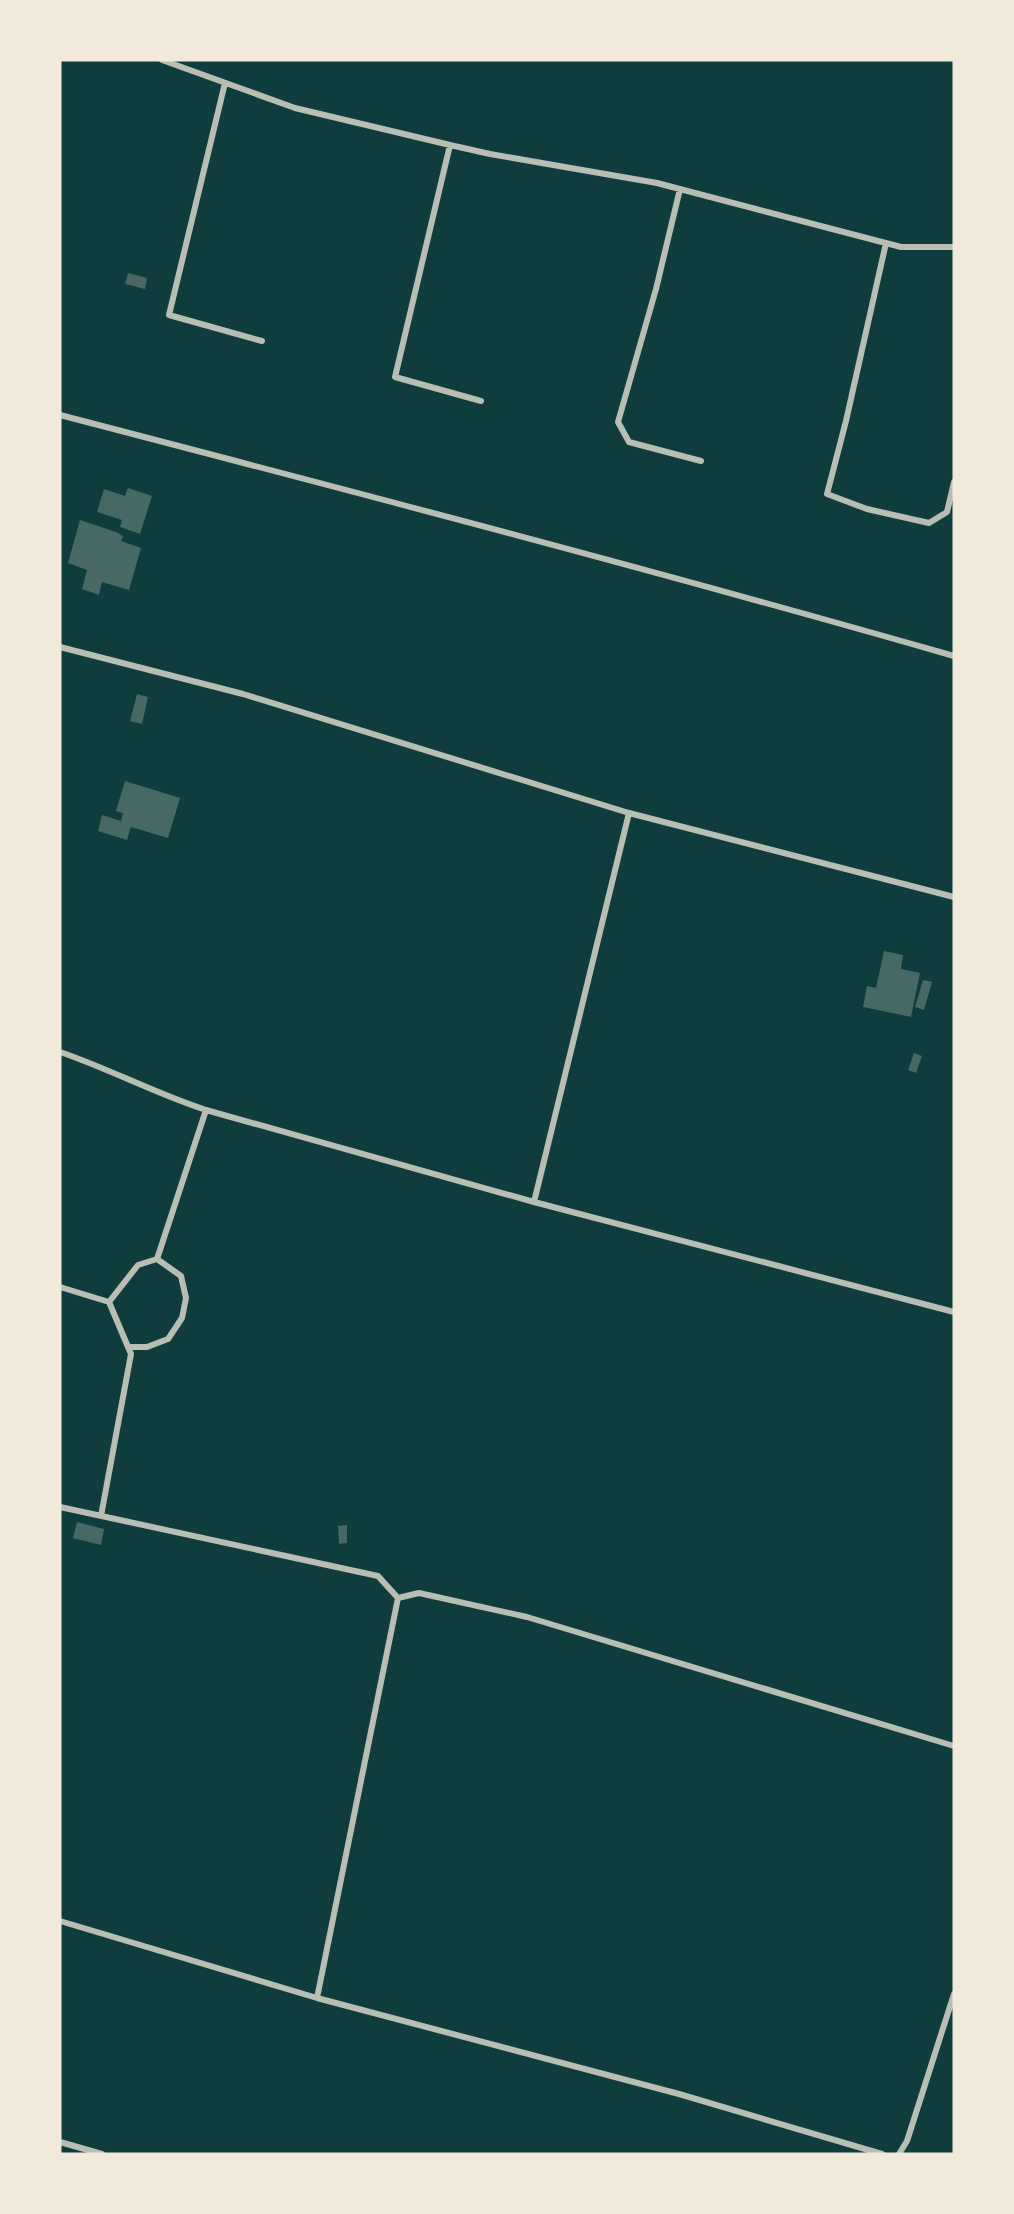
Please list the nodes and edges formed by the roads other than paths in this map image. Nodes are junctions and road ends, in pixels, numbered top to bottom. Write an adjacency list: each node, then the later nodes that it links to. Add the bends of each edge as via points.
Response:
1 (162, 60): 2 (street)
2 (225, 83): 3 (street, via 295,108); 7 (street, via 169,315)
3 (450, 145): 4 (street); 8 (street, via 395,378)
4 (681, 189): 5 (street); 10 (street, via 618,422 629,442)
5 (886, 243): 6 (street, via 901,247); 11 (street, via 827,494 867,509 929,523 947,512)
6 (954, 247)
7 (262, 341)
8 (481, 401)
9 (60, 415): 13 (street, via 464,520)
10 (701, 461)
11 (954, 482)
12 (60, 647): 14 (street, via 243,694)
13 (954, 656)
14 (629, 813): 15 (street); 18 (street)
15 (954, 897)
16 (60, 1052): 17 (street, via 170,1099)
17 (206, 1110): 18 (street); 19 (street)
18 (534, 1202): 22 (street)
19 (157, 1259): 21 (street, via 138,1265); 23 (street, via 181,1276 186,1298 182,1318 168,1339 147,1347)
20 (60, 1287): 21 (street)
21 (109, 1302): 23 (street)
22 (954, 1312)
23 (128, 1347): 25 (street, via 131,1354)
24 (60, 1508): 25 (street)
25 (101, 1516): 26 (street, via 378,1576)
26 (398, 1598): 27 (street, via 419,1593 527,1617); 30 (street)
27 (954, 1746)
28 (60, 1921): 30 (street)
29 (954, 1994): 34 (street, via 907,2141)
30 (317, 1998): 33 (street, via 679,2094)
31 (60, 2142): 32 (street)
32 (102, 2154)
33 (882, 2154)
34 (899, 2154)

